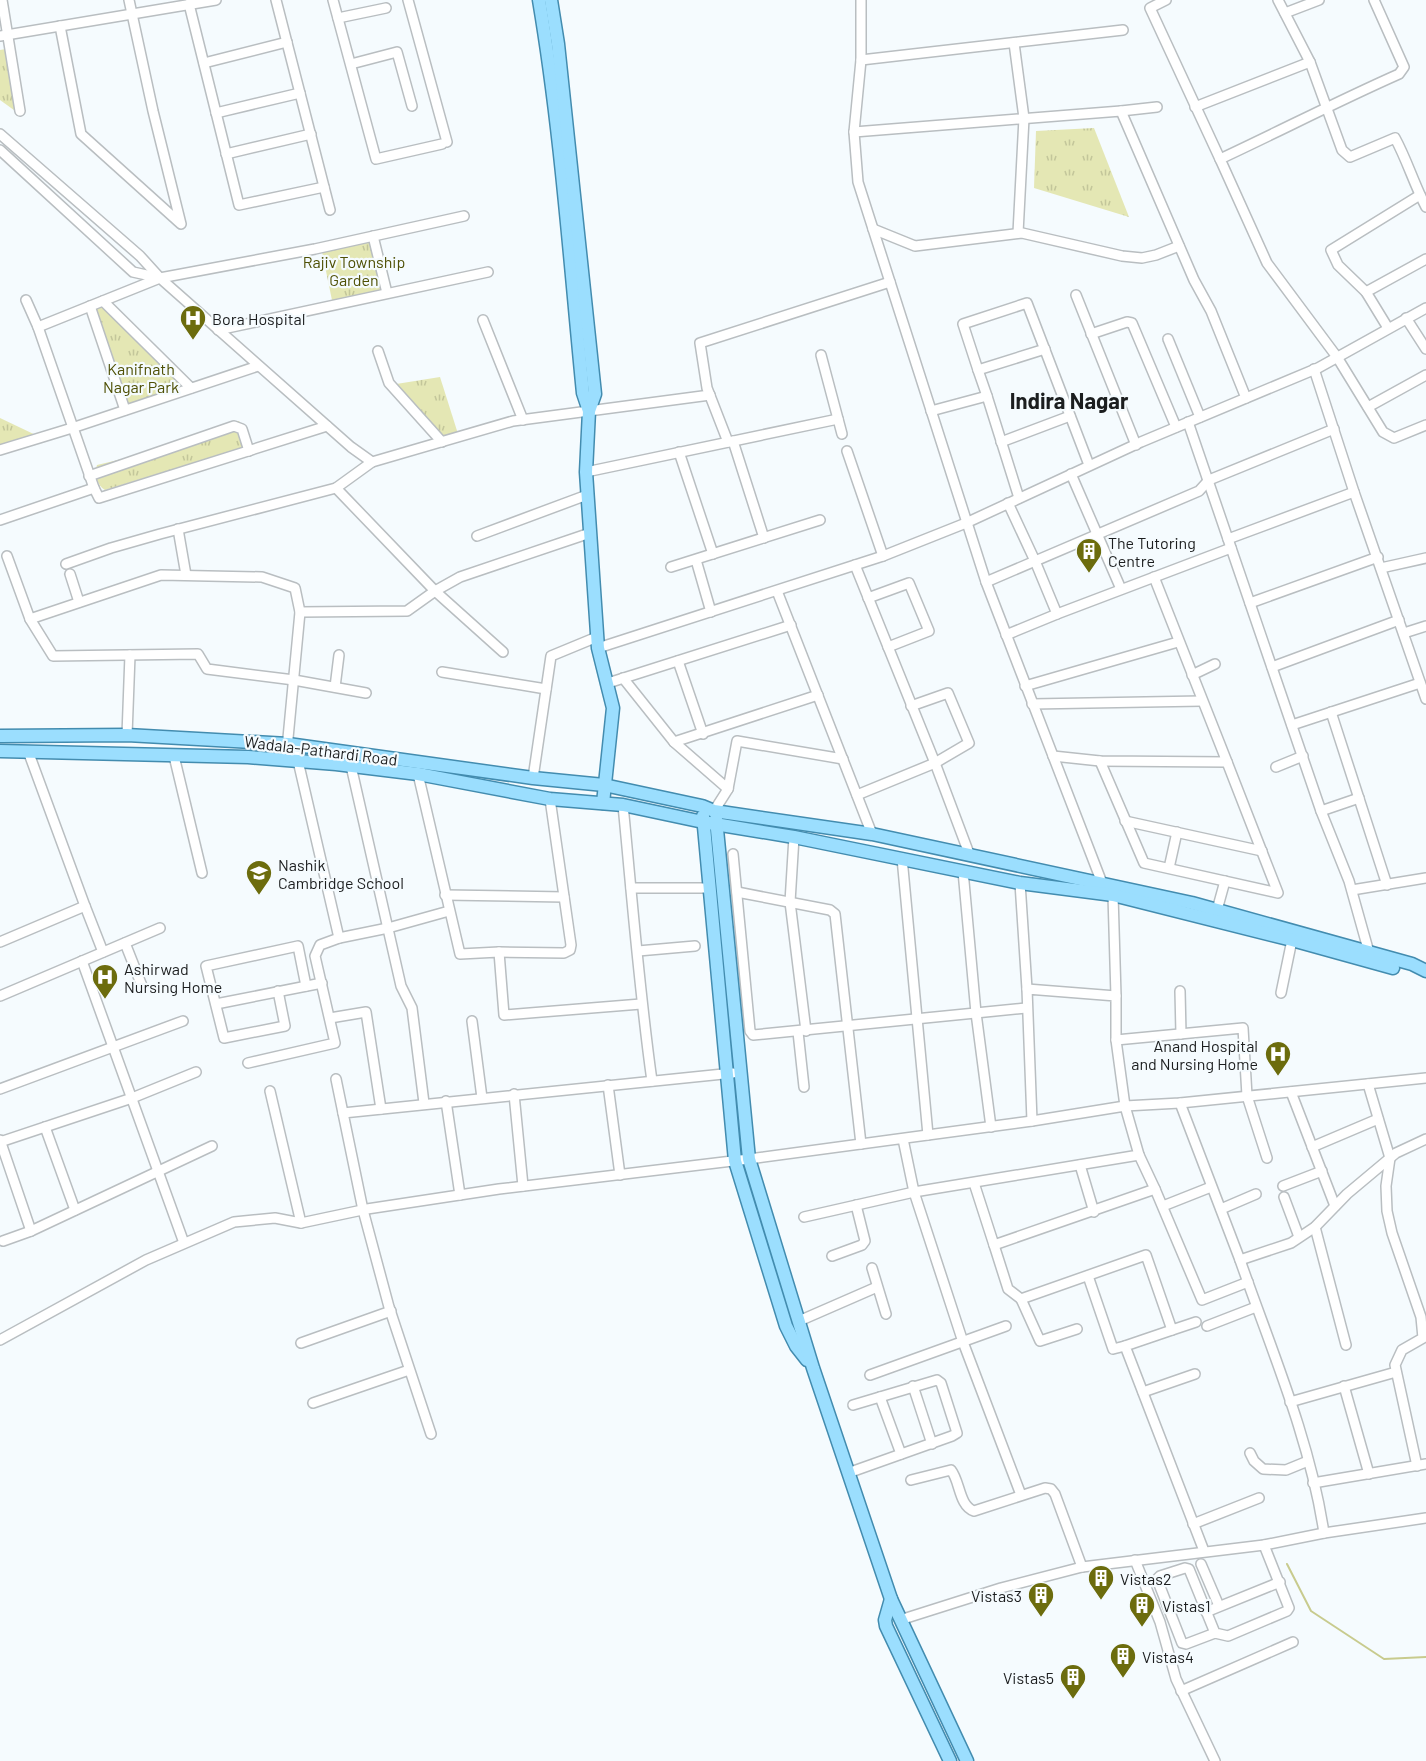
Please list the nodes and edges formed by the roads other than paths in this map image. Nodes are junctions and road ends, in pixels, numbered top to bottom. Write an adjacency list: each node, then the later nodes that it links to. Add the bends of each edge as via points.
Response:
1 (2, 0): 22 (street)
2 (129, 0): 18 (street)
3 (216, 0): 14 (street)
4 (276, 0): 23 (street)
5 (333, 0): 19 (street)
6 (408, 0): 28 (street, via 445,143 376,159)
7 (539, 0): 87 (main road, via 583,393)
8 (551, 0): 87 (main road, via 595,394)
9 (861, 0): 25 (street)
10 (1166, 0): 15 (street)
11 (1278, 0): 17 (street)
12 (1319, 0): 17 (street)
13 (1374, 0): 32 (street, via 1404,67 1399,74)
14 (189, 4): 18 (street); 27 (street)
15 (1149, 4): 31 (street)
16 (386, 8): 19 (street)
17 (1285, 13): 26 (street)
18 (132, 14): 20 (street); 20 (street, via 182,224 81,134)
19 (338, 18): 28 (street)
20 (60, 26): 22 (street)
21 (1123, 30): 24 (street)
22 (4, 35): 34 (street)
23 (287, 42): 27 (street); 29 (street)
24 (1014, 43): 25 (street); 37 (street)
25 (861, 60): 38 (street)
26 (1310, 62): 31 (street); 32 (street)
27 (204, 63): 36 (street)
28 (351, 64): 30 (street, via 397,52)
29 (300, 93): 36 (street); 40 (street)
30 (412, 106)
31 (1195, 106): 44 (street)
32 (1326, 106): 44 (street); 46 (street, via 1342,150 1350,157 1395,138)
33 (1157, 107): 35 (street)
34 (20, 111)
35 (1121, 111): 37 (street); 53 (street)
36 (216, 113): 43 (street)
37 (1024, 118): 38 (street); 51 (street)
38 (854, 132): 50 (street, via 858,182)
39 (0, 134): 41 (street)
40 (310, 134): 43 (street); 45 (street)
41 (11, 144): 42 (street); 56 (street)
42 (1, 151): 56 (street, via 133,272)
43 (226, 154): 45 (street, via 239,205)
44 (1220, 159): 76 (street, via 1267,264)
45 (324, 186): 48 (street)
46 (1420, 195): 47 (street); 58 (street, via 1331,250 1338,265)
47 (1426, 207)
48 (330, 210)
49 (464, 216): 52 (street)
50 (873, 229): 51 (street, via 915,246); 57 (street)
51 (1018, 233): 53 (street, via 1142,258)
52 (373, 236): 56 (street); 59 (street)
53 (1179, 246): 84 (street, via 1211,311)
54 (1426, 259): 58 (street)
55 (488, 272): 59 (street)
56 (160, 278): 62 (street); 69 (street)
57 (890, 282): 82 (street, via 700,343); 88 (street)
58 (1366, 292): 68 (street)
59 (387, 293): 69 (street)
60 (1076, 295): 70 (street)
61 (26, 300): 67 (street)
62 (103, 301): 63 (street); 81 (street)
63 (90, 306): 67 (street); 86 (street)
64 (1426, 308): 65 (street)
65 (1406, 318): 68 (street); 73 (street)
66 (483, 320): 92 (street)
67 (38, 327): 97 (street)
68 (1388, 328): 76 (street)
69 (218, 330): 77 (street)
70 (1091, 334): 96 (street, via 1132,323); 103 (street)
71 (1168, 339): 90 (street)
72 (1045, 349): 79 (street); 79 (street, via 1027,303 963,324); 89 (street)
73 (1426, 349)
74 (378, 351): 100 (street, via 389,383)
75 (821, 355): 91 (street)
76 (1337, 357): 78 (street); 85 (street)
77 (258, 366): 81 (street); 95 (street)
78 (1314, 369): 84 (street); 98 (street)
79 (978, 370): 83 (street)
80 (1426, 375): 85 (street)
81 (191, 388): 86 (street)
82 (710, 395): 87 (street); 101 (street)
83 (987, 396): 88 (street); 102 (street)
84 (1246, 398): 90 (street)
85 (1368, 407): 94 (street, via 1383,432 1394,438)
86 (125, 410): 97 (street)
87 (589, 411): 92 (street); 110 (main road)
88 (931, 411): 122 (street)
89 (1070, 416): 102 (street); 109 (street)
90 (1200, 417): 93 (street)
91 (838, 419): 99 (street); 101 (street)
92 (524, 420): 100 (street)
93 (1188, 422): 96 (street); 113 (street)
94 (1426, 425)
95 (327, 426): 105 (street); 108 (street)
96 (1176, 427): 103 (street)
97 (72, 428): 104 (street); 112 (street)
98 (1334, 429): 113 (street); 116 (street)
99 (842, 434)
100 (442, 442): 108 (street)
101 (730, 442): 107 (street); 127 (street)
102 (1001, 442): 118 (street)
103 (1136, 445): 109 (street)
104 (0, 450)
105 (249, 451): 112 (street, via 242,429 234,426); 114 (street, via 99,498)
106 (847, 451): 131 (street)
107 (679, 452): 110 (street); 129 (street)
108 (372, 462): 115 (street)
109 (1089, 465): 111 (street)
110 (585, 471): 117 (main road)
111 (1071, 474): 118 (street); 125 (street)
112 (89, 476): 114 (street)
113 (1209, 480): 125 (street, via 1199,490); 128 (street)
114 (94, 488): 120 (street)
115 (336, 488): 123 (street); 145 (street)
116 (1354, 492): 128 (street); 132 (street)
117 (587, 495): 124 (main road); 126 (street)
118 (1019, 498): 119 (street)
119 (1008, 503): 122 (street); 135 (street)
120 (0, 520)
121 (820, 520): 127 (street)
122 (966, 523): 131 (street); 143 (street)
123 (178, 529): 136 (street); 141 (street)
124 (590, 533): 145 (street, via 460,577); 160 (main road)
125 (1097, 534): 135 (street); 144 (street)
126 (477, 536)
127 (764, 538): 129 (street)
128 (1230, 543): 142 (street); 149 (street)
129 (713, 554): 134 (street)
130 (7, 556): 153 (street)
131 (883, 556): 137 (street)
132 (1378, 557): 139 (street); 149 (street)
133 (1426, 558): 139 (street)
134 (696, 560): 138 (street); 151 (street)
135 (1035, 561): 143 (street); 152 (street)
136 (66, 564)
137 (855, 565): 146 (street); 147 (street)
138 (671, 567)
139 (1382, 568): 154 (street)
140 (70, 574): 148 (street)
141 (186, 575): 148 (street, via 161,575); 150 (street, via 262,577 295,588)
142 (1154, 577): 144 (street); 159 (street)
143 (986, 582): 158 (street)
144 (1121, 589): 152 (street)
145 (435, 591): 150 (street, via 407,611); 162 (street)
146 (777, 591): 151 (street); 155 (street)
147 (868, 598): 161 (street); 161 (street, via 909,584 929,631)
148 (79, 602): 153 (street)
149 (1250, 603): 167 (street)
150 (300, 612): 171 (street)
151 (711, 612): 160 (street)
152 (1057, 614): 158 (street)
153 (30, 619): 163 (street, via 53,656)
154 (1399, 620): 157 (street); 167 (street)
155 (791, 625): 165 (street); 178 (street)
156 (1426, 626): 157 (street)
157 (1404, 633): 173 (street)
158 (1006, 635): 174 (street)
159 (1178, 642): 169 (street); 174 (street)
160 (598, 643): 172 (main road); 176 (street, via 551,656)
161 (888, 647): 182 (street)
162 (503, 652)
163 (130, 655): 171 (street, via 198,654 207,669); 187 (street)
164 (339, 655): 175 (street)
165 (678, 661): 170 (street); 186 (street)
166 (1215, 664): 169 (street)
167 (1272, 667): 185 (street)
168 (442, 672): 176 (street)
169 (1192, 675): 180 (street)
170 (623, 678): 172 (street); 189 (street)
171 (294, 680): 175 (street); 191 (street)
172 (608, 683): 205 (main road, via 613,708)
173 (1420, 683): 179 (street); 183 (street)
174 (1025, 686): 181 (street)
175 (335, 687): 177 (street)
176 (546, 689): 204 (street)
177 (366, 693)
178 (818, 695): 184 (street); 196 (street)
179 (1426, 696)
180 (1202, 701): 181 (street); 199 (street)
181 (1032, 704): 194 (street)
182 (911, 706): 200 (street); 200 (street, via 948,693 969,743)
183 (1330, 712): 185 (street); 208 (street)
184 (738, 722): 186 (street); 188 (street)
185 (1292, 725): 195 (street)
186 (703, 734): 189 (street)
187 (128, 735): 190 (main road, Wadala-Pathardi Road); 191 (main road, Wadala-Pathardi Road)
188 (737, 741): 196 (street); 206 (street)
189 (674, 742): 206 (street)
190 (1, 744): 192 (main road, Wadala-Pathardi Road)
191 (293, 744): 197 (street); 204 (main road, Wadala-Pathardi Road)
192 (28, 751): 193 (main road, Wadala-Pathardi Road); 239 (street)
193 (174, 756): 197 (main road, Wadala-Pathardi Road); 226 (street)
194 (1053, 756): 198 (street); 234 (street)
195 (1303, 756): 202 (street); 213 (street)
196 (843, 759): 207 (street)
197 (292, 760): 201 (main road, Wadala-Pathardi Road); 244 (street)
198 (1100, 761): 199 (street); 214 (street)
199 (1227, 762): 220 (street)
200 (935, 763): 207 (street); 222 (street)
201 (351, 766): 203 (main road, Wadala-Pathardi Road); 243 (street)
202 (1276, 766)
203 (418, 774): 209 (main road, Wadala-Pathardi Road); 236 (street)
204 (533, 778): 205 (main road, Wadala-Pathardi Road)
205 (604, 785): 210 (main road); 212 (main road, Wadala-Pathardi Road)
206 (728, 789): 212 (street)
207 (857, 795): 218 (street)
208 (1359, 798): 213 (street); 230 (street)
209 (550, 799): 210 (main road, Wadala-Pathardi Road); 237 (street)
210 (603, 803): 211 (main road, Wadala-Pathardi Road)
211 (623, 805): 215 (main road, Wadala-Pathardi Road); 231 (street)
212 (708, 808): 215 (main road); 216 (main road); 218 (main road, Wadala-Pathardi Road)
213 (1321, 811): 233 (street)
214 (1125, 821): 217 (street); 224 (street, via 1144,863)
215 (703, 822): 216 (main road, Wadala-Pathardi Road); 232 (main road)
216 (718, 825): 219 (main road, Wadala-Pathardi Road); 280 (main road)
217 (1177, 832): 220 (street); 224 (street)
218 (872, 834): 222 (main road, Wadala-Pathardi Road)
219 (794, 837): 223 (main road, Wadala-Pathardi Road); 238 (street)
220 (1262, 851): 228 (street, via 1278,893)
221 (733, 854): 235 (street)
222 (970, 856): 234 (main road, Wadala-Pathardi Road)
223 (902, 858): 225 (main road, Wadala-Pathardi Road); 270 (street)
224 (1169, 868): 228 (street)
225 (963, 871): 229 (main road, Wadala-Pathardi Road); 268 (street)
226 (202, 873)
227 (1426, 878): 230 (street)
228 (1225, 881): 240 (street)
229 (1020, 883): 234 (main road, Wadala-Pathardi Road); 259 (street)
230 (1387, 885): 233 (street)
231 (632, 888): 232 (street); 249 (street)
232 (709, 888): 281 (main road)
233 (1352, 890): 252 (street)
234 (1107, 891): 240 (main road); 245 (main road); 264 (street)
235 (737, 892): 238 (street); 274 (street, via 751,1034)
236 (445, 895): 237 (street); 241 (street)
237 (564, 897): 251 (street, via 570,950)
238 (790, 902): 273 (street, via 836,914); 274 (street)
239 (85, 906): 246 (street); 250 (street)
240 (1217, 910): 252 (main road)
241 (448, 911): 243 (street); 251 (street, via 460,954)
242 (160, 928): 247 (street)
243 (388, 928): 244 (street); 296 (street, via 401,986 412,1008)
244 (339, 938): 256 (street, via 317,950)
245 (1292, 940): 252 (main road); 262 (street)
246 (0, 942)
247 (125, 943): 250 (street); 257 (street)
248 (695, 946): 249 (street)
249 (638, 951): 266 (street)
250 (103, 952): 253 (street)
251 (499, 952): 266 (street, via 504,1015)
252 (1370, 957): 254 (main road, via 1412,964); 255 (main road)
253 (82, 961): 263 (street); 277 (street)
254 (1426, 971)
255 (1426, 979)
256 (322, 982): 258 (street); 269 (street)
257 (142, 986)
258 (306, 986): 260 (street); 265 (street, via 298,946 206,966)
259 (1027, 989): 264 (street); 267 (street)
260 (278, 991): 265 (street); 265 (street, via 285,1026 224,1038)
261 (1180, 991): 275 (street)
262 (1281, 993)
263 (0, 996)
264 (1116, 996): 276 (street)
265 (216, 1004)
266 (641, 1004): 284 (street)
267 (1026, 1008): 268 (street); 302 (street)
268 (976, 1013): 270 (street); 304 (street)
269 (330, 1018): 278 (street, via 335,1043); 299 (street, via 366,1012)
270 (917, 1019): 273 (street); 305 (street)
271 (183, 1021): 277 (street)
272 (472, 1021): 294 (street)
273 (848, 1027): 274 (street); 309 (street)
274 (802, 1031): 287 (street)
275 (1181, 1034): 276 (street); 292 (street, via 1244,1028)
276 (1116, 1040): 298 (street)
277 (113, 1047): 288 (street); 293 (street)
278 (248, 1063)
279 (196, 1072): 293 (street)
280 (741, 1072): 281 (street); 315 (main road)
281 (727, 1073): 284 (street); 316 (main road)
282 (1426, 1078): 285 (street)
283 (336, 1079): 300 (street)
284 (652, 1081): 286 (street)
285 (1368, 1084): 290 (street); 301 (street)
286 (608, 1085): 291 (street); 320 (street)
287 (804, 1087)
288 (0, 1089)
289 (270, 1091): 338 (street)
290 (1290, 1092): 292 (street); 311 (street)
291 (514, 1094): 294 (street); 322 (street)
292 (1247, 1096): 297 (street); 313 (street)
293 (132, 1098): 303 (street); 319 (street)
294 (482, 1098): 295 (street)
295 (446, 1101): 296 (street); 328 (street)
296 (424, 1103): 299 (street)
297 (1180, 1103): 298 (street); 324 (street)
298 (1125, 1106): 302 (street); 312 (street)
299 (381, 1108): 300 (street)
300 (343, 1113): 335 (street)
301 (1378, 1119): 311 (street); 314 (street)
302 (1032, 1121): 304 (street)
303 (45, 1127): 308 (street); 334 (street)
304 (991, 1127): 305 (street)
305 (928, 1135): 306 (street)
306 (903, 1139): 309 (street); 326 (street)
307 (1426, 1139): 314 (street)
308 (0, 1141): 340 (street)
309 (861, 1144): 315 (street)
310 (212, 1146): 319 (street)
311 (1312, 1147): 318 (street)
312 (1139, 1155): 317 (street); 325 (street)
313 (1267, 1158)
314 (1390, 1158): 332 (street); 368 (street, via 1387,1211 1421,1317 1423,1338 1402,1350)
315 (750, 1159): 316 (street); 355 (main road)
316 (735, 1161): 320 (street); 366 (main road, via 786,1326)
317 (1080, 1165): 321 (street); 336 (street)
318 (1322, 1171): 323 (street); 332 (street)
319 (158, 1172): 334 (street); 343 (street)
320 (620, 1175): 322 (street)
321 (974, 1183): 326 (street); 344 (street)
322 (523, 1186): 328 (street)
323 (1282, 1186)
324 (1211, 1187): 331 (street); 333 (street)
325 (1155, 1189): 331 (street); 336 (street)
326 (914, 1192): 330 (street); 363 (street)
327 (1256, 1194): 333 (street)
328 (460, 1195): 335 (street)
329 (1284, 1197): 341 (street)
330 (855, 1204): 337 (street); 345 (street, via 865,1241)
331 (1163, 1206): 349 (street, via 1202,1300)
332 (1335, 1206): 339 (street)
333 (1221, 1209): 346 (street)
334 (75, 1210): 340 (street)
335 (363, 1210): 338 (street); 353 (street)
336 (1094, 1212): 344 (street)
337 (804, 1217)
338 (301, 1224): 343 (street, via 275,1218 234,1222)
339 (1315, 1227): 341 (street); 364 (street)
340 (31, 1231): 342 (street)
341 (1299, 1237): 346 (street)
342 (3, 1241)
343 (184, 1244): 361 (street, via 146,1260)
344 (994, 1245): 351 (street, via 1008,1289)
345 (832, 1256)
346 (1240, 1260): 349 (street)
347 (872, 1268): 350 (street)
348 (1088, 1276): 351 (street); 360 (street, via 1146,1255); 365 (street, via 1113,1349)
349 (1248, 1282): 352 (street)
350 (877, 1287): 354 (street); 355 (street)
351 (1021, 1299): 359 (street, via 1041,1341)
352 (1256, 1306): 358 (street); 375 (street)
353 (391, 1311): 362 (street); 367 (street)
354 (886, 1314)
355 (799, 1321): 366 (main road)
356 (1196, 1322): 360 (street)
357 (1006, 1326): 363 (street)
358 (1207, 1326)
359 (1077, 1329)
360 (1172, 1330): 365 (street)
361 (0, 1340)
362 (301, 1342)
363 (963, 1342): 370 (street); 388 (street)
364 (1346, 1345)
365 (1125, 1346): 373 (street)
366 (813, 1368): 384 (main road)
367 (409, 1370): 376 (street); 378 (street)
368 (1396, 1372): 372 (street); 383 (street)
369 (1195, 1374): 373 (street)
370 (870, 1375)
371 (913, 1386): 374 (street); 379 (street); 379 (street, via 939,1381 957,1431)
372 (1344, 1386): 375 (street); 385 (street)
373 (1143, 1392): 391 (street)
374 (880, 1396): 377 (street); 381 (street)
375 (1290, 1402): 382 (street)
376 (313, 1403)
377 (853, 1405)
378 (431, 1434)
379 (932, 1444): 381 (street)
380 (1250, 1453): 382 (street, via 1263,1469 1286,1470)
381 (901, 1454): 384 (street)
382 (1308, 1461): 387 (street)
383 (1422, 1465): 385 (street)
384 (848, 1473): 399 (main road)
385 (1369, 1474): 387 (street)
386 (911, 1480): 388 (street, via 951,1470 971,1510)
387 (1313, 1483): 392 (street)
388 (1021, 1495): 397 (street, via 1045,1488 1053,1491)
389 (1259, 1498): 391 (street)
390 (1426, 1518): 392 (street)
391 (1193, 1524): 394 (street)
392 (1324, 1533): 393 (street)
393 (1264, 1545): 394 (street); 398 (street)
394 (1204, 1551): 395 (street)
395 (1135, 1560): 397 (street); 405 (street)
396 (1201, 1564): 400 (street)
397 (1082, 1567): 402 (street)
398 (1280, 1582): 400 (street); 403 (street, via 1289,1605 1287,1611 1228,1636)
399 (891, 1599): 402 (main road); 406 (main road, via 886,1626)
400 (1219, 1606): 401 (street)
401 (1206, 1612): 403 (street); 403 (street, via 1187,1568 1158,1578 1182,1643)
402 (900, 1620): 407 (main road)
403 (1215, 1633)
404 (1293, 1642): 405 (street)
405 (1181, 1690): 408 (street)
406 (950, 1761)
407 (967, 1761)
408 (1215, 1761)

